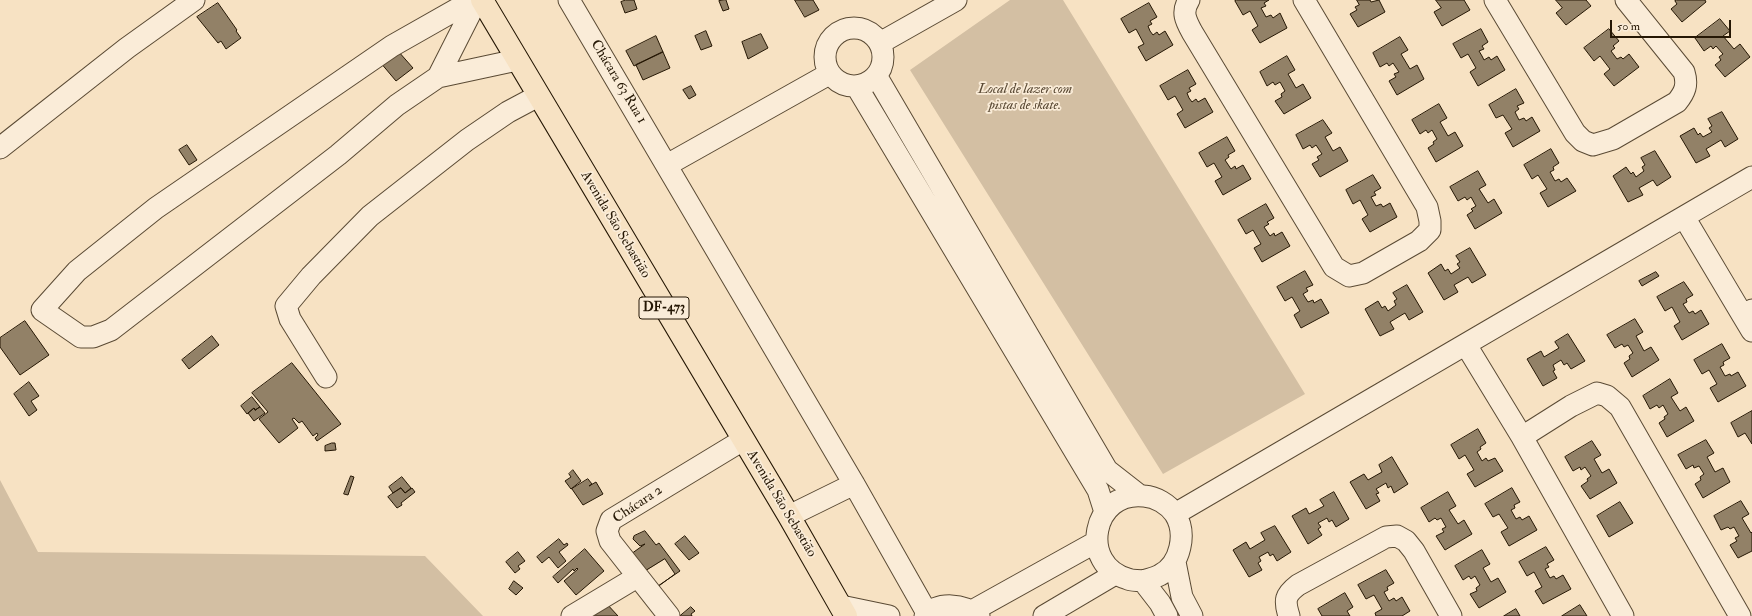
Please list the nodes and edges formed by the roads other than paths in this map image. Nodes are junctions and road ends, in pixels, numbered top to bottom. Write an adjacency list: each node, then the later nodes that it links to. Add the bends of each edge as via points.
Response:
1 (194, 0): 18 (street, via 127,48)
2 (473, 0): 14 (street, via 392,46 156,208 77,271 42,310 81,337 93,338 111,330 338,155 396,105)
3 (477, 0): 14 (street)
4 (482, 0): 12 (main road, Avenida São Sebastião / DF-473)
5 (569, 0): 19 (street, Chácara 63 Rua 1)
6 (956, 0): 11 (street)
7 (1189, 0): 8 (street, via 1184,16 1192,32 1334,267 1348,276 1363,273 1419,241 1430,230 1430,221 1427,207)
8 (1304, 0)
9 (1495, 0): 10 (street, via 1575,133 1583,141 1593,145 1613,139 1677,102 1684,93 1687,82 1684,72)
10 (1626, 0)
11 (880, 42): 13 (street, via 869,31 853,27 838,32 827,44 824,60); 15 (street, via 884,54 882,66)
12 (517, 60): 14 (street); 17 (main road, Avenida São Sebastião / DF-473)
13 (829, 74): 16 (street, via 841,85); 19 (street)
14 (438, 77)
15 (876, 77): 16 (street); 28 (street, via 1107,470)
16 (857, 87): 29 (street, via 1098,490)
17 (538, 96): 24 (street, via 466,140 370,216 310,276 286,306 290,319); 26 (main road, Avenida São Sebastião / DF-473)
18 (0, 148)
19 (667, 165): 27 (street, Chácara 63 Rua 1)
20 (1752, 176): 21 (street)
21 (1684, 217): 22 (street); 23 (street)
22 (1749, 319)
23 (1466, 345): 25 (street); 30 (street)
24 (326, 377)
25 (1522, 437): 48 (street); 49 (street, via 1571,406 1597,394 1607,396 1620,407)
26 (743, 440): 31 (main road, Avenida São Sebastião / DF-473); 35 (street, Chácara 2, via 611,520 607,531 610,541)
27 (854, 484): 31 (street); 39 (street, Chácara 63 Rua 1)
28 (1139, 495): 29 (street, via 1126,497); 30 (street, via 1160,500)
29 (1105, 512): 32 (street, via 1098,526)
30 (1175, 514): 33 (street, via 1181,530 1181,546)
31 (789, 516): 37 (main road, Avenida São Sebastião / DF-473)
32 (1096, 542): 34 (street, via 1102,560); 38 (street)
33 (1175, 562): 36 (street, via 1161,575); 45 (street, via 1182,597)
34 (1115, 574): 36 (street, via 1128,580); 43 (street)
35 (637, 577): 40 (street); 41 (street, Chácara 2)
36 (1143, 581): 44 (street)
37 (844, 611): 42 (street)
38 (975, 613): 39 (street, via 957,606 942,606)
39 (926, 615)
40 (572, 616)
41 (669, 616)
42 (890, 616)
43 (1044, 616)
44 (1167, 616)
45 (1192, 616)
46 (1289, 616): 47 (street, via 1286,601 1289,592 1298,585 1386,538 1397,536 1406,541 1414,551)
47 (1450, 616)
48 (1623, 616)
49 (1740, 616)

